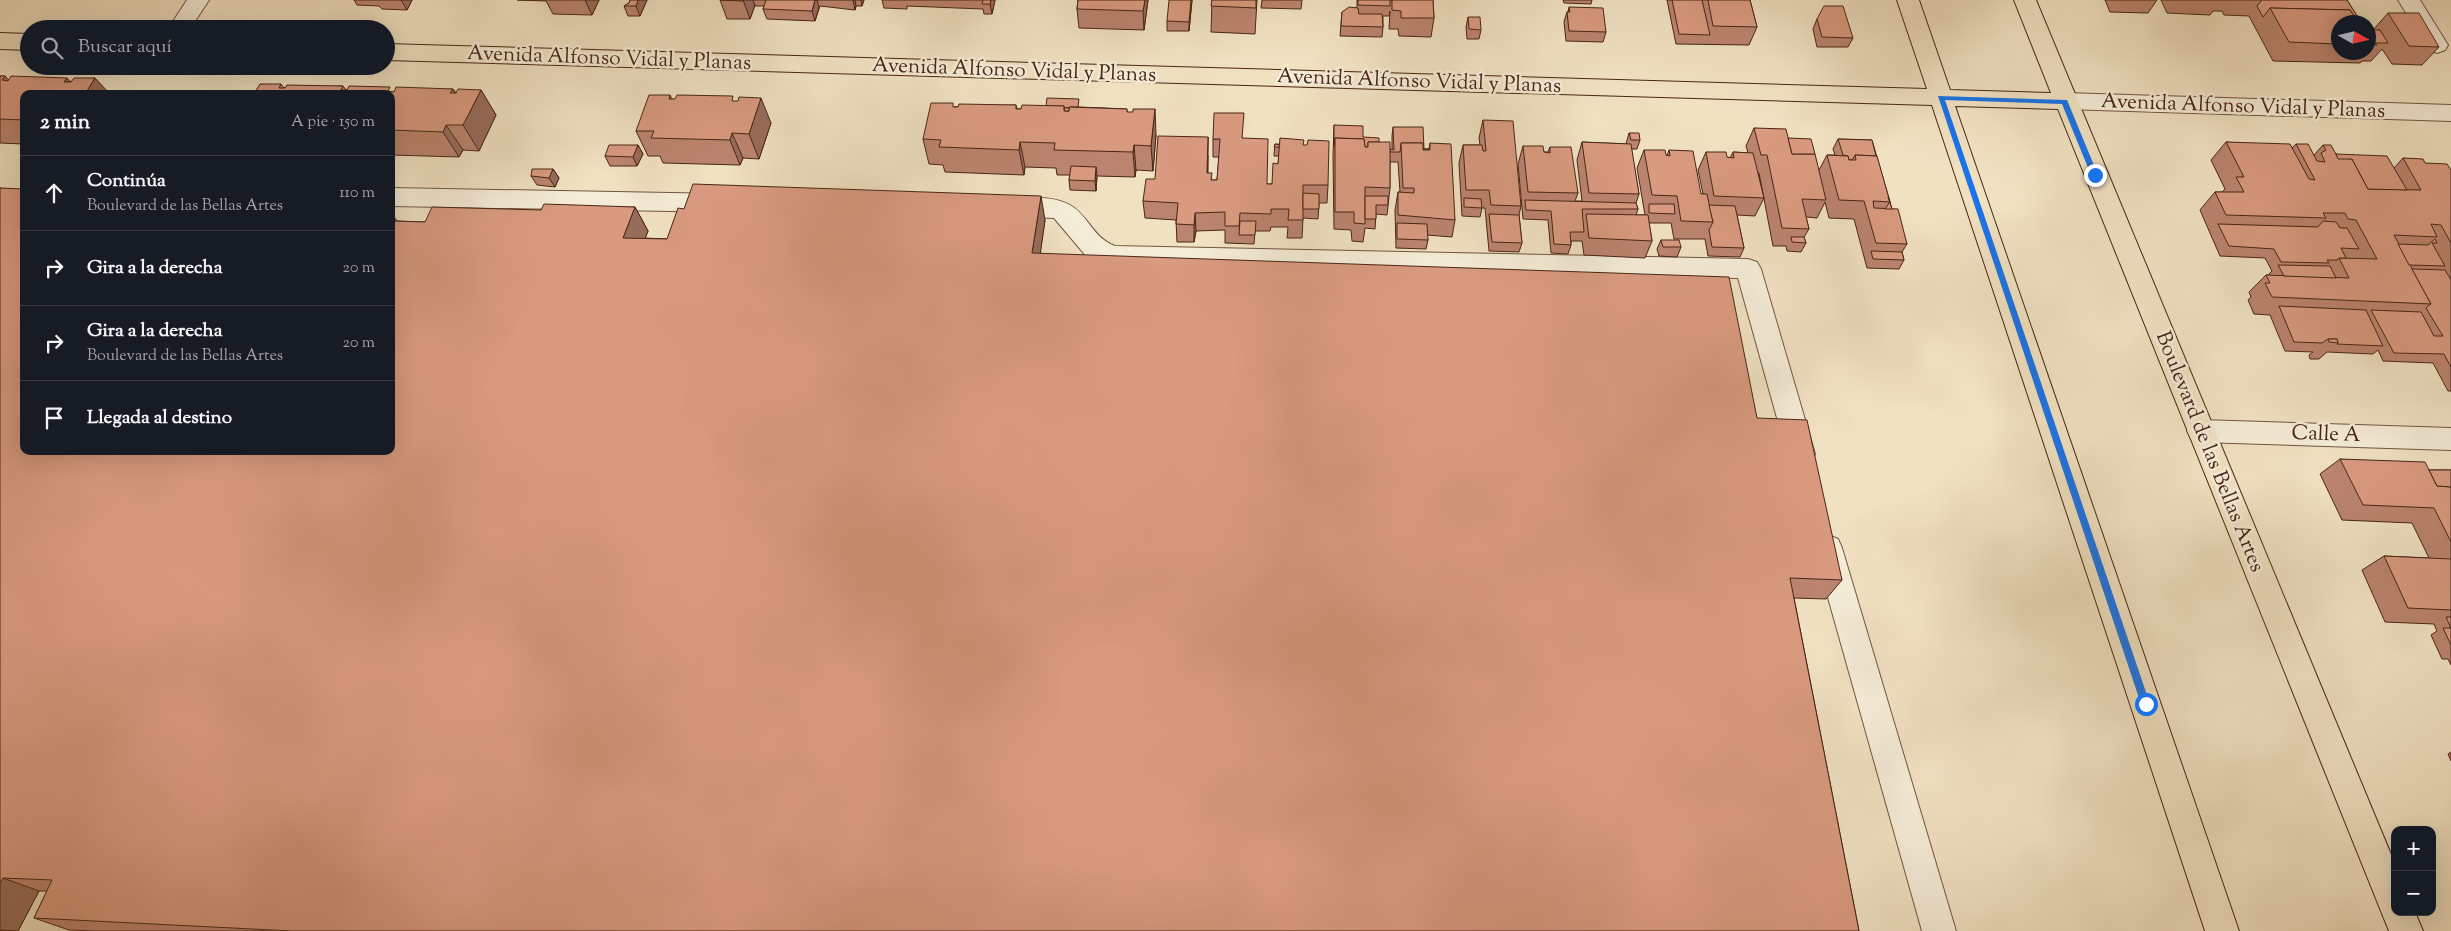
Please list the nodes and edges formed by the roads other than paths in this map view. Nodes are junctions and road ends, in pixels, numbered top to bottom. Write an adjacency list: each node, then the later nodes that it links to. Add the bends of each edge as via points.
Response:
1 (198, 0): 5 (street)
2 (1908, 0): 10 (main road)
3 (2025, 0): 11 (main road, Boulevard de las Bellas Artes)
4 (2409, 0): 8 (street)
5 (185, 20)
6 (0, 41): 7 (main road)
7 (20, 42)
8 (2438, 46)
9 (395, 52): 10 (main road, Avenida Alfonso Vidal y Planas)
10 (1940, 98): 11 (main road, Avenida Alfonso Vidal y Planas); 23 (main road)
11 (2064, 101): 12 (street, Avenida Alfonso Vidal y Planas); 16 (main road, Boulevard de las Bellas Artes)
12 (2451, 112)
13 (395, 198): 14 (street)
14 (748, 203)
15 (983, 207): 18 (street, via 1052,208 1063,212 1095,249 1114,256 1748,269)
16 (2201, 431): 17 (street, Calle A); 20 (main road, Boulevard de las Bellas Artes)
17 (2451, 439)
18 (1808, 480)
19 (1822, 528): 22 (street)
20 (2391, 894)
21 (2400, 916): 24 (main road)
22 (1938, 931)
23 (2222, 931)
24 (2406, 931)

